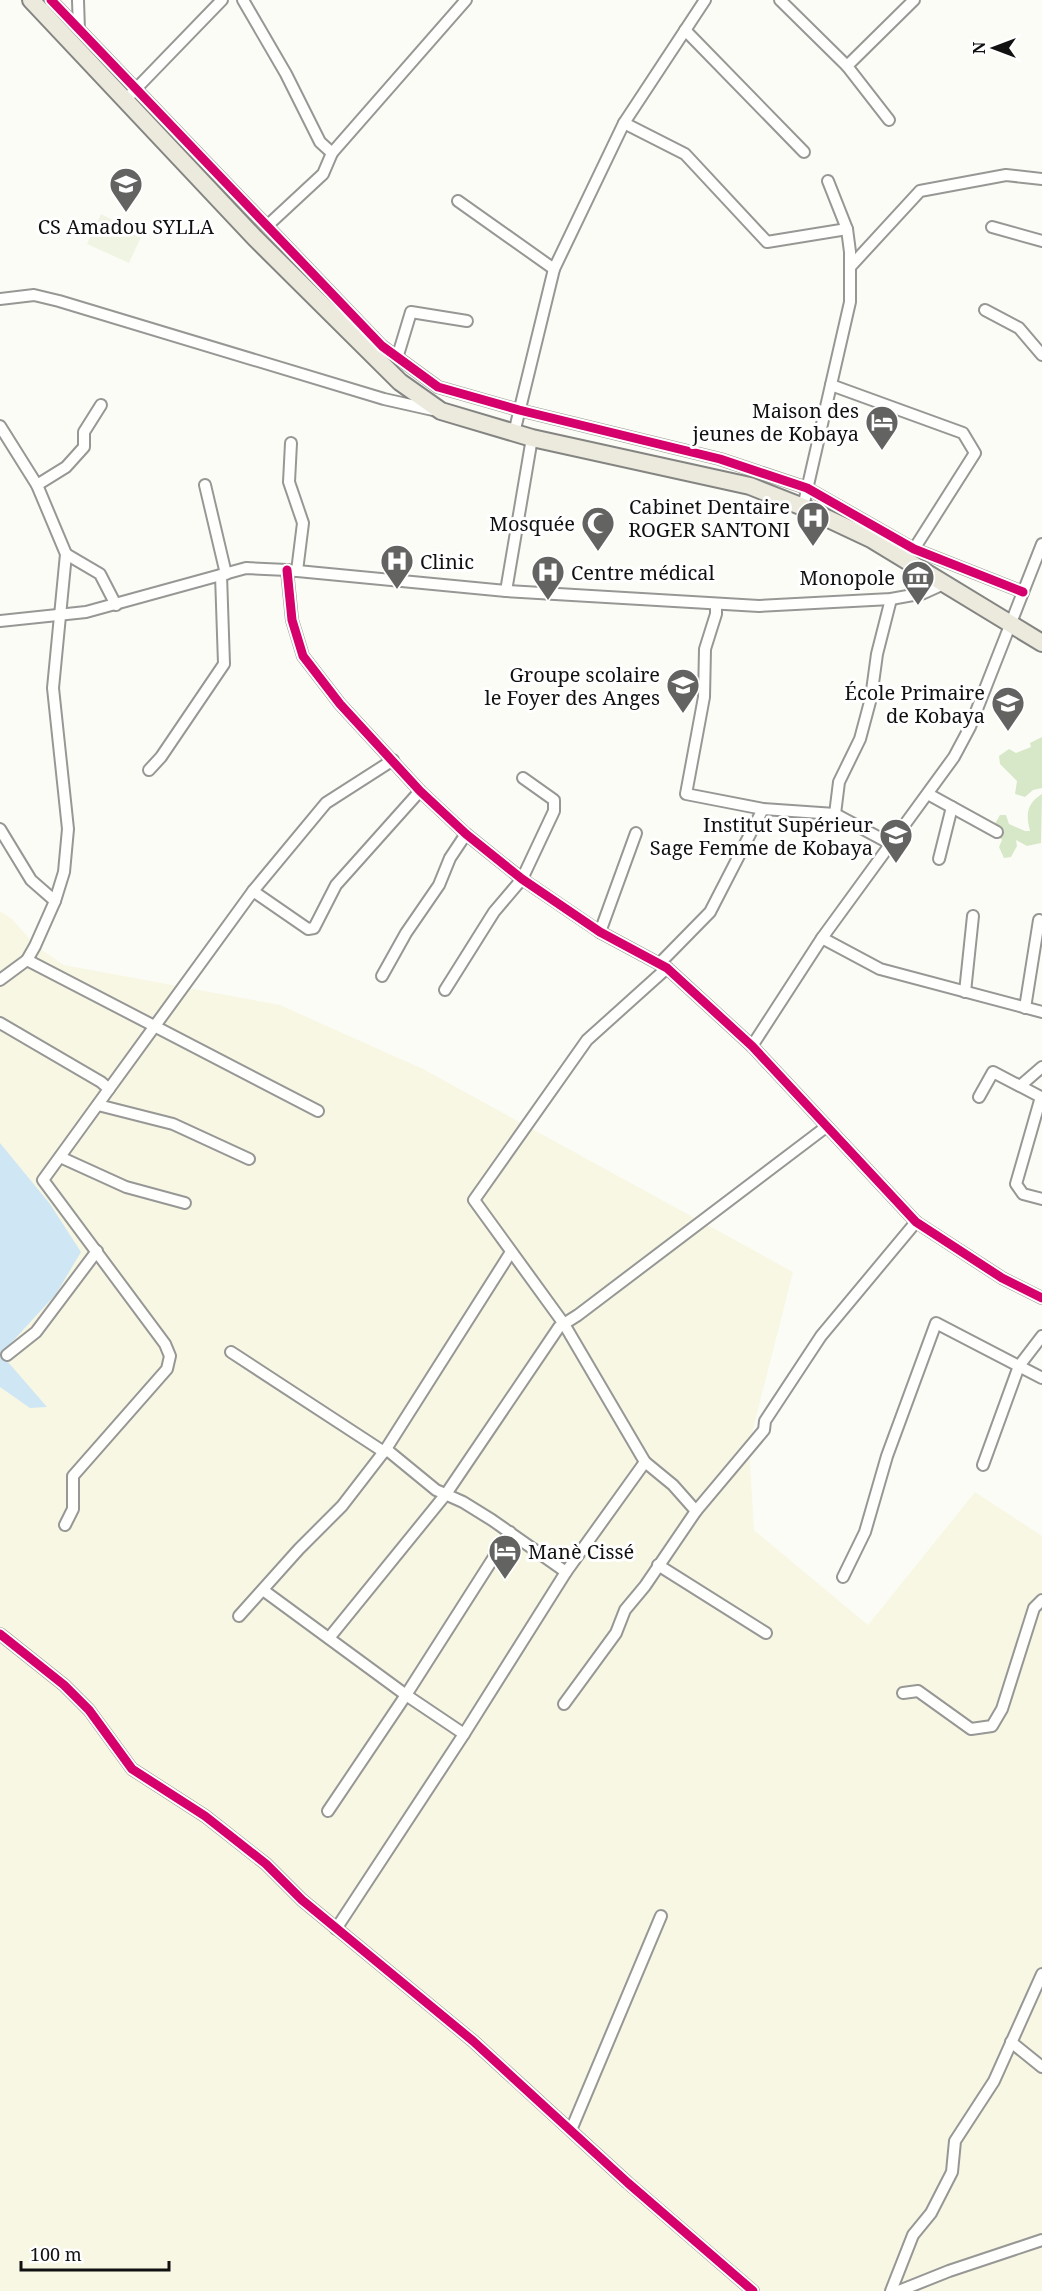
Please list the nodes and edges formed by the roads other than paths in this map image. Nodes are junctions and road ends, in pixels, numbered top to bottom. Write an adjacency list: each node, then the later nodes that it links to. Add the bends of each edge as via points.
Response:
1 (31, 0): 12 (main road)
2 (51, 0): 11 (street)
3 (78, 0): 11 (street)
4 (222, 0): 14 (street)
5 (243, 0): 19 (street, via 320,142)
6 (466, 0): 19 (street)
7 (705, 0): 10 (street)
8 (780, 0): 13 (street)
9 (910, 1): 13 (street)
10 (685, 30): 16 (street); 18 (street)
11 (79, 31): 12 (street)
12 (83, 46): 14 (main road)
13 (847, 66): 15 (street)
14 (130, 95): 17 (main road)
15 (890, 120)
16 (624, 123): 25 (street, via 685,154 767,242); 28 (street)
17 (181, 148): 23 (street); 32 (main road, via 255,238)
18 (804, 152)
19 (332, 153): 23 (street, via 323,174)
20 (1042, 179): 27 (street, via 1006,176 920,191)
21 (828, 181): 25 (street)
22 (458, 201): 28 (street)
23 (267, 226): 32 (street)
24 (992, 227): 26 (street)
25 (847, 229): 27 (street)
26 (1042, 242)
27 (850, 267): 35 (street, via 850,302)
28 (554, 269): 37 (street)
29 (0, 299): 38 (street, via 34,295 59,301 384,399)
30 (985, 310): 34 (street, via 1020,328)
31 (467, 321): 33 (street, via 411,312 398,355)
32 (377, 350): 33 (street); 38 (main road, via 400,382)
33 (392, 355): 37 (street, via 438,387)
34 (1042, 355)
35 (831, 385): 45 (street); 48 (street, via 963,433 975,453)
36 (101, 405): 43 (street, via 84,432 84,447 66,467)
37 (519, 410): 40 (street); 45 (street, via 720,459)
38 (441, 411): 40 (main road)
39 (0, 426): 43 (street)
40 (514, 433): 41 (main road)
41 (532, 438): 46 (main road, via 750,486); 53 (street)
42 (291, 443): 50 (street, via 290,482 303,523)
43 (37, 485): 49 (street)
44 (205, 485): 51 (street)
45 (807, 488): 46 (street); 48 (street)
46 (803, 507): 52 (main road, via 871,539)
47 (1042, 544): 54 (street)
48 (914, 549): 54 (street)
49 (66, 554): 57 (street, via 100,574); 58 (street)
50 (292, 570): 51 (street, via 246,568); 53 (street); 62 (street, via 292,620 303,657 340,704)
51 (223, 575): 57 (street); 63 (street, via 224,664)
52 (946, 583): 55 (street, via 924,593); 60 (main road)
53 (506, 591): 56 (street)
54 (1023, 592): 60 (street)
55 (891, 599): 56 (street, via 759,606); 69 (street, via 871,698 860,739 839,782)
56 (716, 604): 68 (street, via 705,649 704,697 686,794)
57 (116, 605): 58 (street)
58 (59, 615): 59 (street); 78 (street, via 53,688 68,828 64,873)
59 (0, 621)
60 (1011, 624): 61 (main road); 66 (street, via 970,727)
61 (1042, 643)
62 (393, 759): 65 (street); 77 (street, via 326,802)
63 (149, 770)
64 (523, 778): 76 (street, via 554,800 554,811)
65 (420, 791): 73 (street); 77 (street, via 336,885 314,928 308,929)
66 (928, 794): 67 (street); 74 (street)
67 (952, 807): 71 (street); 75 (street)
68 (763, 809): 69 (street); 84 (street, via 710,912)
69 (835, 814): 74 (street)
70 (0, 829): 78 (street, via 31,880)
71 (997, 832)
72 (636, 833): 81 (street)
73 (466, 834): 76 (street); 85 (street)
74 (891, 844): 82 (street)
75 (939, 859)
76 (522, 879): 81 (street); 87 (street, via 494,912)
77 (253, 891): 92 (street)
78 (55, 901): 83 (street)
79 (973, 916): 88 (street)
80 (1039, 920): 89 (street)
81 (600, 932): 84 (street)
82 (822, 938): 88 (street, via 880,969); 93 (street)
83 (27, 960): 86 (street); 92 (street)
84 (664, 966): 93 (street); 107 (street, via 587,1040 474,1200)
85 (382, 976)
86 (0, 980)
87 (445, 990)
88 (965, 992): 89 (street)
89 (1025, 1008): 90 (street)
90 (1042, 1012)
91 (0, 1023): 96 (street)
92 (156, 1027): 96 (street); 99 (street)
93 (752, 1046): 100 (street)
94 (1042, 1067): 95 (street)
95 (1020, 1086): 97 (street, via 993,1072); 103 (street, via 1041,1097 1016,1184 1023,1194)
96 (109, 1089): 98 (street)
97 (979, 1097)
98 (98, 1105): 101 (street); 102 (street, via 173,1124)
99 (318, 1111)
100 (826, 1127): 105 (street); 109 (street)
101 (60, 1156): 104 (street, via 126,1187); 106 (street, via 45,1174 44,1184)
102 (249, 1159)
103 (1042, 1199)
104 (185, 1203)
105 (916, 1222): 108 (street, via 1002,1278); 119 (street, via 821,1336 765,1421 764,1430)
106 (97, 1251): 112 (street, via 36,1332); 120 (street, via 170,1356 167,1369 73,1476 73,1509)
107 (512, 1252): 109 (street); 115 (street)
108 (1042, 1298)
109 (564, 1324): 116 (street); 118 (street)
110 (1042, 1336): 113 (street)
111 (231, 1352): 115 (street)
112 (7, 1355)
113 (1019, 1366): 114 (street); 117 (street); 124 (street, via 936,1323 887,1456 865,1532)
114 (1042, 1378)
115 (385, 1450): 118 (street); 125 (street, via 342,1506)
116 (645, 1462): 119 (street); 123 (street)
117 (983, 1465)
118 (446, 1494): 121 (street); 130 (street)
119 (696, 1511): 122 (street)
120 (65, 1525)
121 (510, 1532): 123 (street); 132 (street)
122 (658, 1565): 128 (street); 133 (street, via 625,1610 616,1633)
123 (566, 1572): 134 (street)
124 (843, 1577)
125 (263, 1590): 127 (street); 130 (street)
126 (1042, 1599): 131 (street, via 1034,1608 1002,1708 992,1726 971,1729 918,1691)
127 (239, 1616)
128 (766, 1633)
129 (0, 1634): 137 (street, via 89,1710 132,1769 237,1840)
130 (328, 1638): 132 (street)
131 (903, 1693)
132 (406, 1695): 134 (street); 135 (street)
133 (564, 1704)
134 (464, 1734): 137 (street)
135 (328, 1811)
136 (661, 1916): 141 (street)
137 (336, 1929): 141 (street, via 407,1985)
138 (1042, 1974): 139 (street)
139 (1011, 2042): 140 (street); 144 (street, via 994,2081 955,2140 952,2172 931,2214 913,2235)
140 (1042, 2067)
141 (572, 2130): 143 (street)
142 (1042, 2240): 145 (street)
143 (753, 2291)
144 (891, 2291)
145 (899, 2291)

